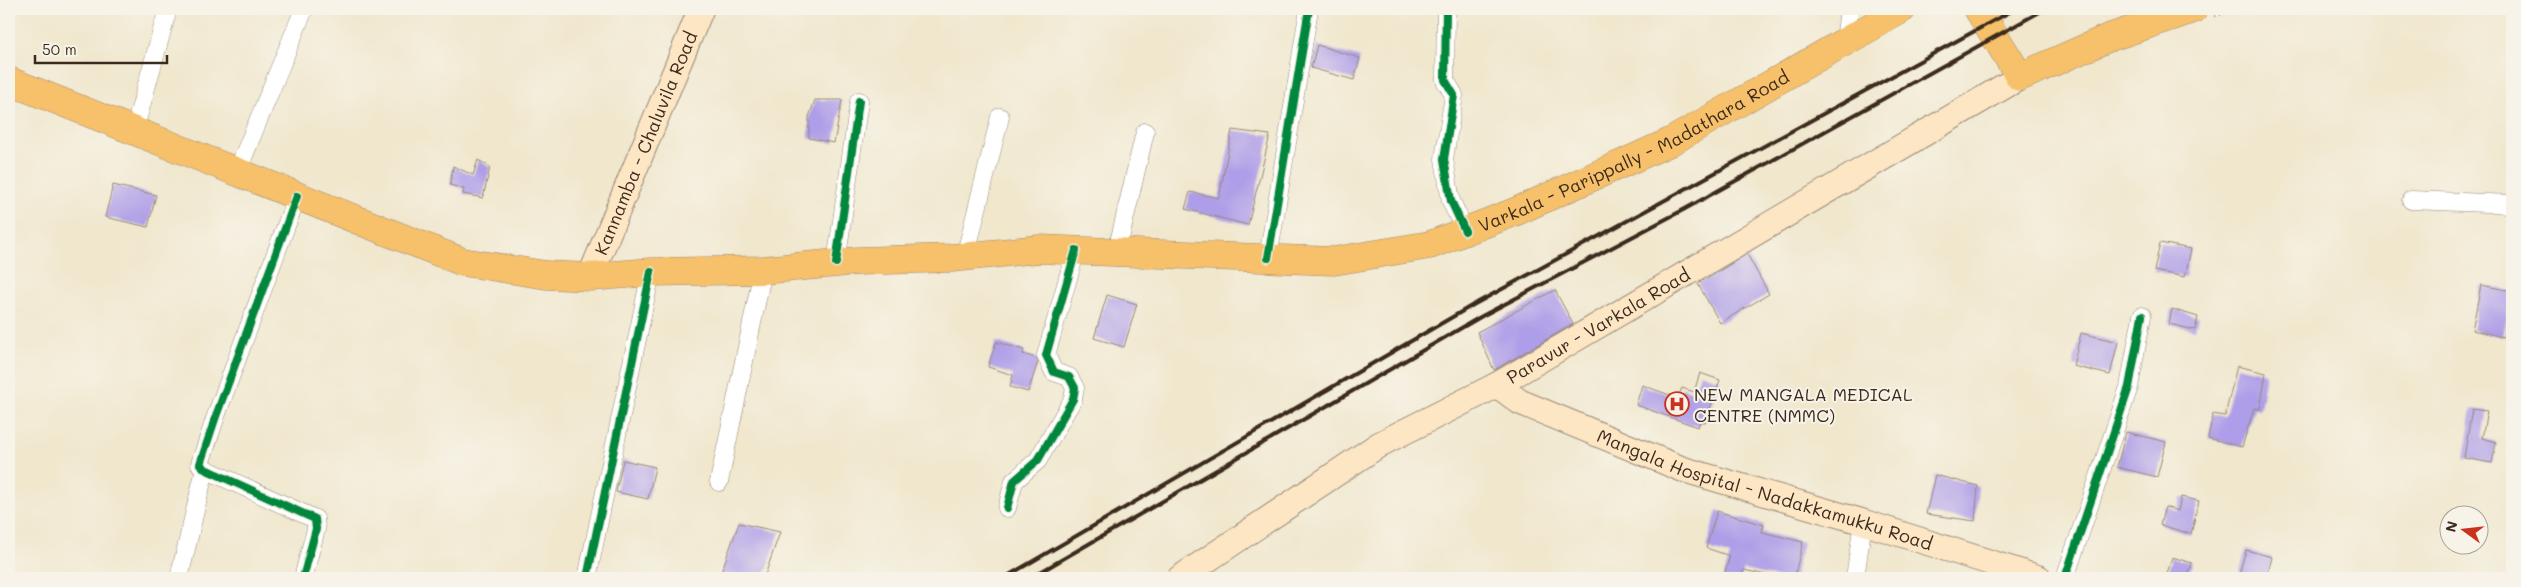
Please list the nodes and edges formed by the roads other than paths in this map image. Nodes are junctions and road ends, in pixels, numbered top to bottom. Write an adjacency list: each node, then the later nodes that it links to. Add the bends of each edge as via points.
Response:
1 (168, 9): 15 (street)
2 (304, 9): 17 (street)
3 (701, 9): 29 (main road, Kannamba - Chaluvila Road)
4 (1308, 9): 25 (street)
5 (1446, 9): 21 (street, via 1445,80 1454,95 1444,159 1451,201)
6 (1849, 9): 10 (street)
7 (1902, 9): 10 (main road, Varkala - Parippally - Madathara Road)
8 (1978, 9): 11 (main road)
9 (2194, 9): 11 (main road, via 2108,38)
10 (1845, 41): 21 (main road, Varkala - Parippally - Madathara Road, via 1670,142)
11 (2020, 77): 31 (main road, Paravur - Varkala Road)
12 (9, 82): 15 (main road, Varkala - Parippally - Madathara Road)
13 (859, 101): 26 (street)
14 (1000, 117): 24 (street)
15 (134, 130): 17 (main road, Varkala - Parippally - Madathara Road)
16 (1145, 132): 23 (street)
17 (237, 172): 18 (main road, Varkala - Parippally - Madathara Road)
18 (297, 196): 29 (main road, Varkala - Parippally - Madathara Road, via 463,262 546,276); 32 (street, via 216,416 200,464)
19 (2410, 200): 20 (street)
20 (2512, 204)
21 (1465, 231): 25 (main road, Varkala - Parippally - Madathara Road, via 1430,245 1334,261)
22 (1076, 250): 23 (main road, Varkala - Parippally - Madathara Road); 24 (main road, Varkala - Parippally - Madathara Road, via 1039,249); 34 (street, via 1046,355 1054,372 1069,377 1075,388 1073,398 1038,460 1014,481)
23 (1118, 251): 25 (main road, Varkala - Parippally - Madathara Road)
24 (965, 257): 26 (main road, Varkala - Parippally - Madathara Road)
25 (1268, 258)
26 (836, 263): 27 (main road, Varkala - Parippally - Madathara Road)
27 (763, 270): 28 (main road, Varkala - Parippally - Madathara Road); 33 (street)
28 (651, 272): 29 (main road, Varkala - Parippally - Madathara Road); 38 (street)
29 (590, 277)
30 (2142, 316): 42 (street, via 2129,387)
31 (1497, 385): 35 (main road, Mangala Hospital - Nadakkamukku Road, via 1520,402 1682,469); 39 (main road, Paravur - Varkala Road, via 1380,444)
32 (205, 470): 36 (street); 37 (street, via 315,519 316,529)
33 (719, 482)
34 (1007, 508)
35 (1863, 522): 40 (street); 41 (main road, Mangala Hospital - Nadakkamukku Road)
36 (179, 578)
37 (303, 578)
38 (587, 578)
39 (1180, 578)
40 (1855, 578)
41 (2039, 578)
42 (2065, 578)

